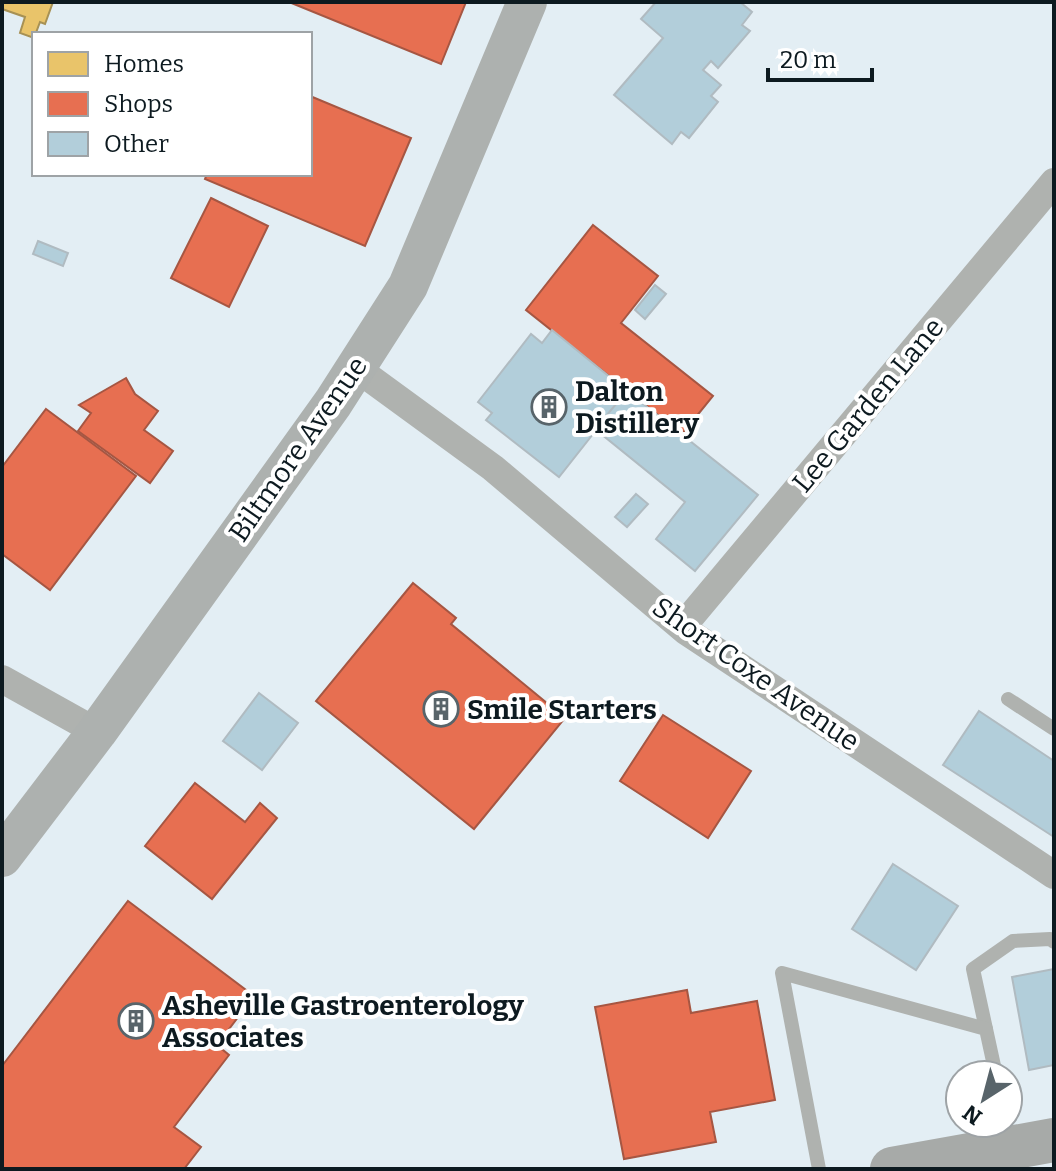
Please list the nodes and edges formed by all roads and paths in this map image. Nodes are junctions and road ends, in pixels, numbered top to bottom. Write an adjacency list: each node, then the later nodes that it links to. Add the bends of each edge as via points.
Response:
1 (527, 2): 3 (main road, Biltmore Avenue, via 408,286)
2 (1054, 182): 4 (street, Lee Garden Lane)
3 (356, 368): 4 (street, Short Coxe Avenue, via 493,468); 8 (main road, Biltmore Avenue)
4 (682, 627): 10 (street, Short Coxe Avenue)
5 (2, 679): 8 (street)
6 (1008, 699): 7 (lane)
7 (1054, 729)
8 (97, 732): 9 (main road, Biltmore Avenue)
9 (6, 844)
10 (1054, 875)
11 (1054, 942): 12 (lane, via 1013,941 973,969)
12 (986, 1029): 13 (lane); 15 (lane, via 782,973)
13 (993, 1059)
14 (1054, 1140): 16 (main road, via 1009,1142)
15 (819, 1169)
16 (892, 1169)

